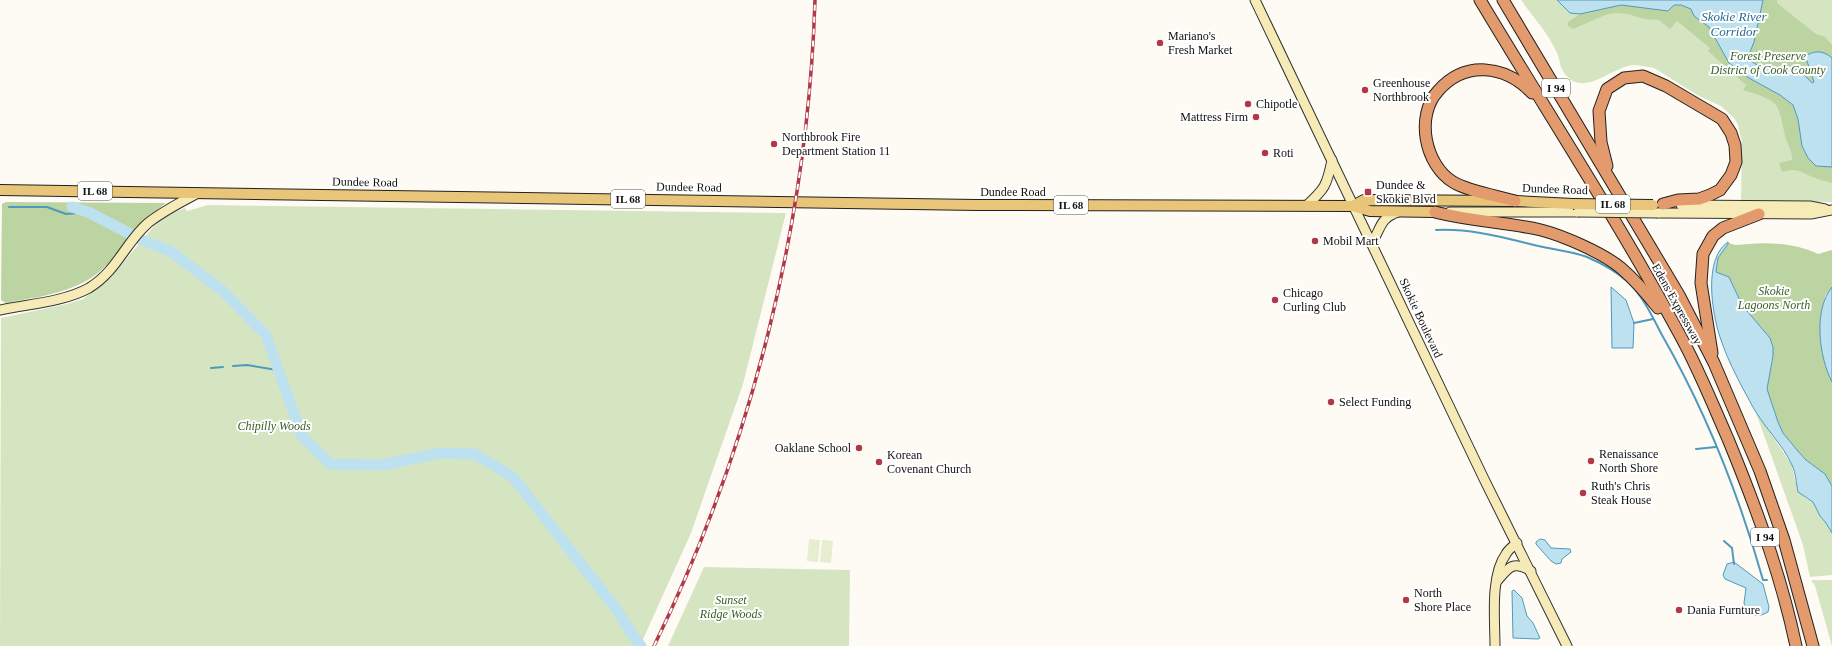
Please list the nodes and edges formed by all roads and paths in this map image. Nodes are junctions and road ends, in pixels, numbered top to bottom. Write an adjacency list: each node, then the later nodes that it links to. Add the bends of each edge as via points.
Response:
1 (1255, 0): 5 (main road, Skokie Boulevard)
2 (1480, 0): 4 (highway, Edens Expressway / I 94)
3 (1503, 0): 6 (highway, Edens Expressway / I 94)
4 (1542, 104): 9 (highway, via 1524,85 1508,75 1488,69 1468,71 1451,79 1437,91 1429,106 1425,124 1426,146 1436,166 1453,182); 20 (highway, Edens Expressway / I 94)
5 (1332, 160): 10 (main road, via 1326,186); 11 (main road, Skokie Boulevard)
6 (1609, 176): 12 (highway, via 1601,142 1599,111 1606,89 1624,78 1643,76 1666,86 1722,119 1735,145 1736,162 1731,175 1720,190 1699,199 1678,200); 21 (highway, Edens Expressway / I 94, via 1679,295)
7 (0, 190): 8 (main road, Dundee Road / IL 68)
8 (198, 193): 10 (main road, Dundee Road / IL 68, via 985,205); 19 (main road, via 148,224 108,273 89,288 67,297)
9 (1514, 201): 11 (main road, Dundee Road / IL 68, via 1364,200); 13 (main road, Dundee Road / IL 68)
10 (1306, 206): 11 (main road, Dundee Road / IL 68)
11 (1353, 206): 15 (main road, Dundee Road / IL 68, via 1370,211); 18 (main road, Skokie Boulevard)
12 (1658, 207): 13 (main road, Dundee Road / IL 68, bridge); 14 (main road, Dundee Road, via 1810,206); 17 (main road, Dundee Road)
13 (1576, 208): 16 (main road, Dundee Road)
14 (1830, 210): 17 (main road, Dundee Road, via 1811,214)
15 (1399, 211): 16 (main road, Dundee Road / IL 68); 18 (main road, via 1382,221)
16 (1435, 212): 20 (highway, via 1541,230 1582,245 1620,267 1641,287)
17 (1760, 214): 21 (highway, via 1733,222 1723,228 1713,236 1703,254 1701,283)
18 (1372, 243): 22 (main road, Skokie Boulevard)
19 (0, 310)
20 (1682, 338): 27 (highway, Edens Expressway / I 94, via 1706,387 1749,489 1776,568)
21 (1714, 364): 28 (highway, Edens Expressway / I 94, via 1760,471 1784,540)
22 (1517, 543): 23 (main road, Skokie Boulevard); 24 (main road, via 1506,554)
23 (1531, 571): 24 (main road, via 1519,565 1512,566); 26 (main road, Skokie Boulevard)
24 (1496, 582): 25 (main road)
25 (1495, 646)
26 (1567, 646)
27 (1796, 646)
28 (1813, 646)

